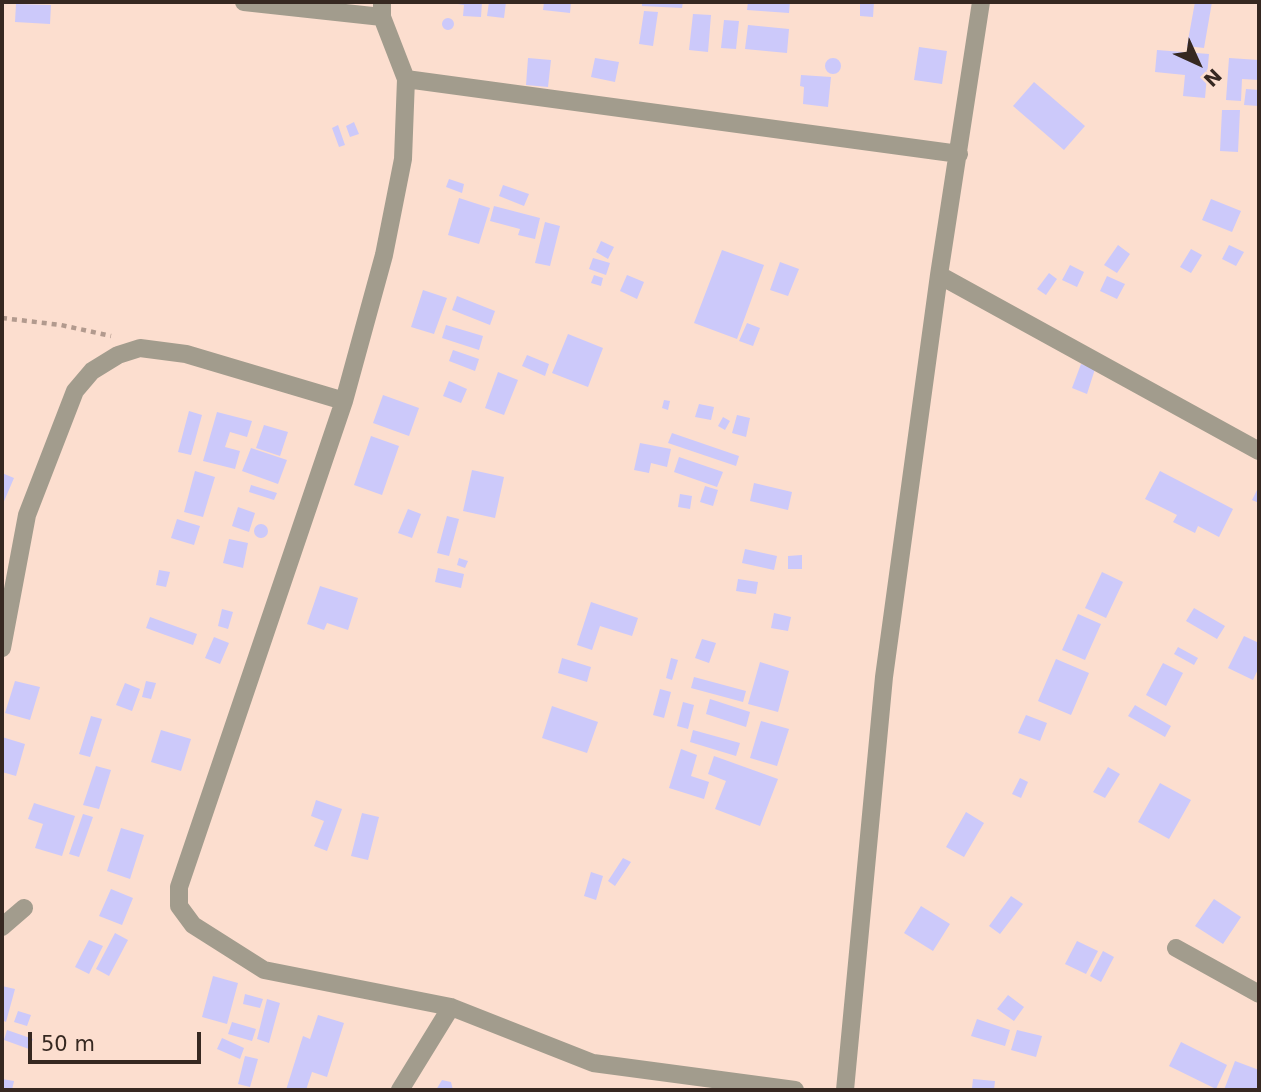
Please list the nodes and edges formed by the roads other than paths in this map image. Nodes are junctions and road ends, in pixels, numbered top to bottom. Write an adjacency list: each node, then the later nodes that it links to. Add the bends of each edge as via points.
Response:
1 (244, 2): 3 (street)
2 (981, 2): 5 (street)
3 (382, 10): 4 (street)
4 (405, 79): 5 (street); 7 (street, via 401,171 384,255)
5 (959, 154): 6 (street)
6 (939, 275): 8 (street); 17 (street, via 884,677)
7 (344, 401): 9 (street, via 186,354 140,348 92,371 75,391 26,515); 14 (street, via 179,887 179,906 193,925 264,970)
8 (1259, 451)
9 (2, 648)
10 (24, 908): 11 (street)
11 (2, 928)
12 (1176, 948): 13 (street)
13 (1259, 994)
14 (451, 1007): 15 (street); 16 (street, via 593,1063)
15 (400, 1090)
16 (795, 1090)
17 (845, 1090)

